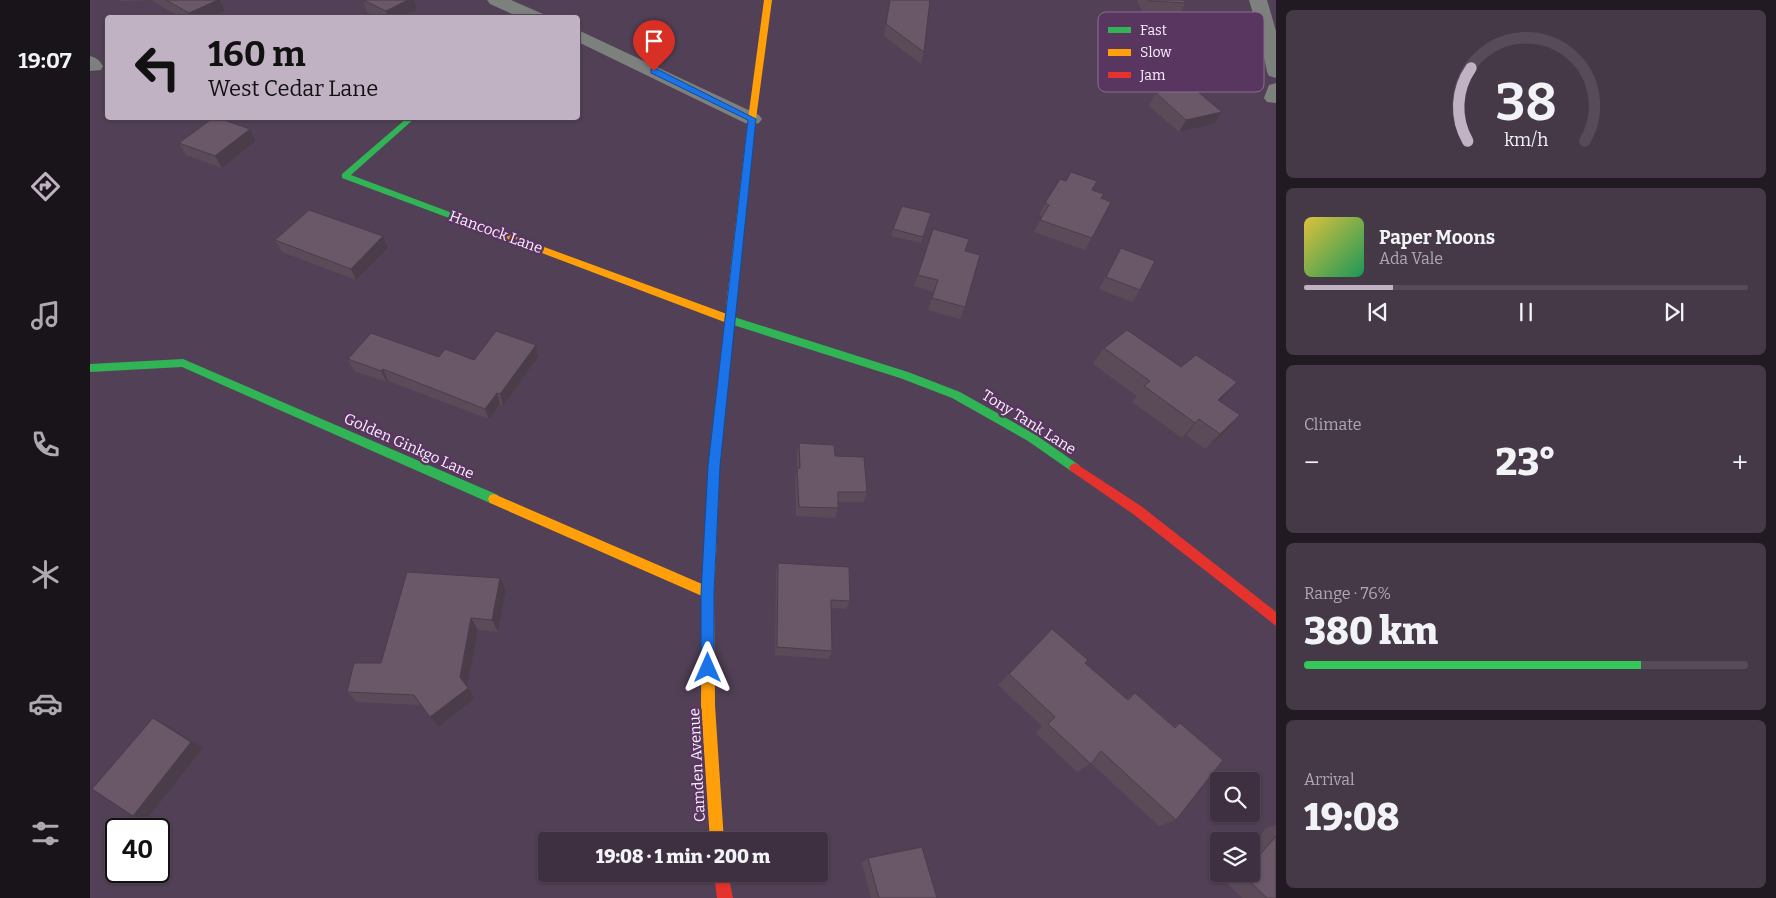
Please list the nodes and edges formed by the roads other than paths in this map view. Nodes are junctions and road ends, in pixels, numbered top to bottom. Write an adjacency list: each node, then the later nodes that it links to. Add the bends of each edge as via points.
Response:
1 (496, 0): 5 (street)
2 (768, 0): 9 (street, Camden Avenue)
3 (1258, 0): 4 (street)
4 (1262, 12)
5 (527, 15)
6 (1264, 20): 8 (street)
7 (580, 36): 9 (street)
8 (1276, 72)
9 (752, 119): 11 (street, Camden Avenue)
10 (409, 120): 11 (street, Hancock Lane, via 345,176)
11 (729, 319): 13 (street, Camden Avenue, via 714,466); 14 (street, Tony Tank Lane, via 904,375 956,395 991,414 1137,510)
12 (90, 368): 13 (street, Golden Ginkgo Lane, via 183,363)
13 (708, 593): 15 (street, Camden Avenue, via 708,705)
14 (1276, 620)
15 (716, 832)
16 (722, 882): 17 (street)
17 (725, 898)

